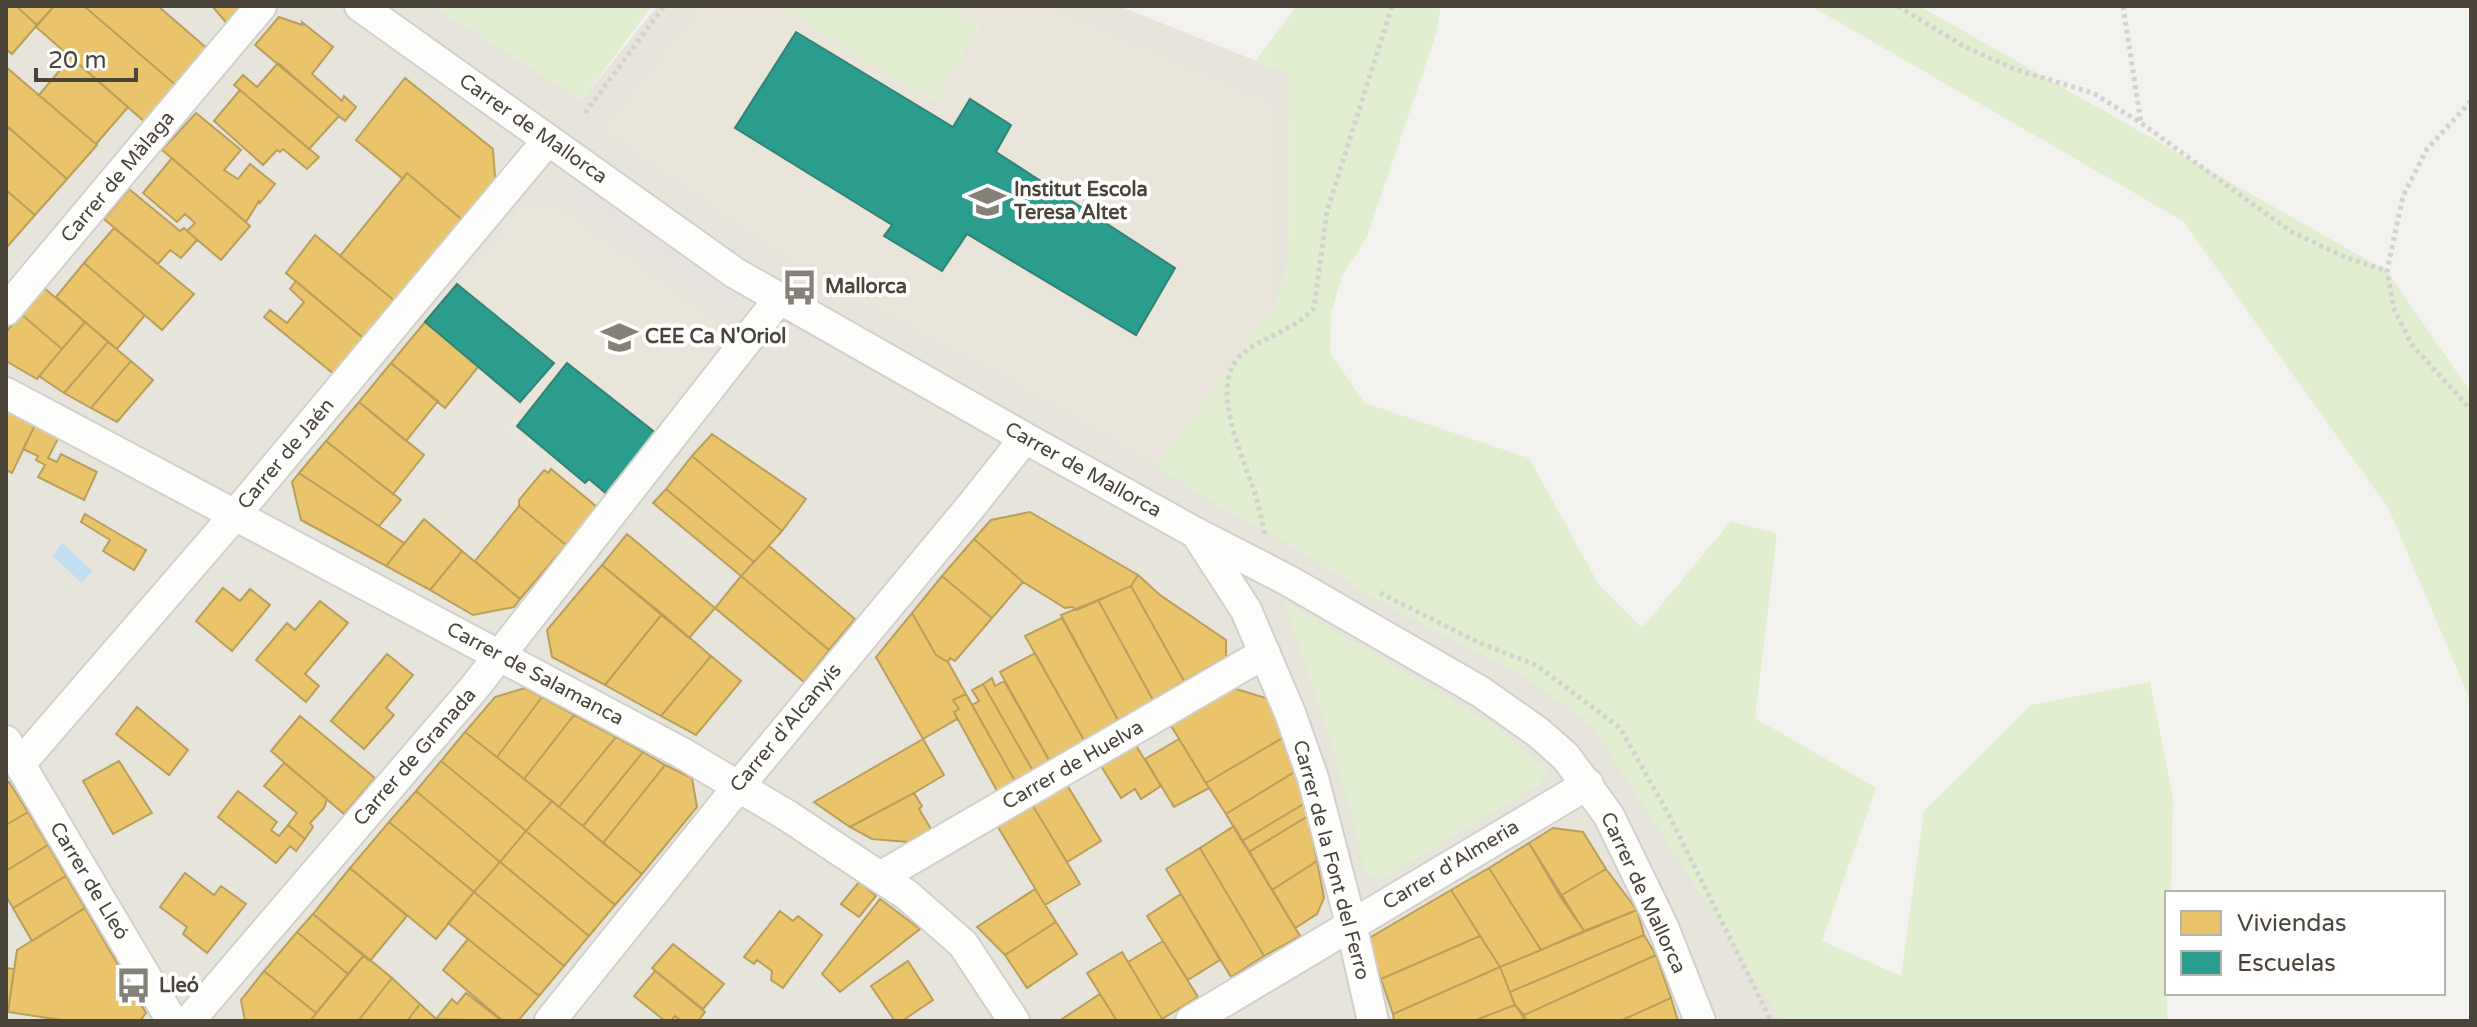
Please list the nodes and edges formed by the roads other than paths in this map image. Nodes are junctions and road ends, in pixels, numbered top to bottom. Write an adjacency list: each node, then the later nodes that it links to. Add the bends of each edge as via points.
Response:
1 (261, 6): 5 (street, Carrer de Màlaga)
2 (360, 6): 3 (street, Carrer de Mallorca)
3 (548, 140): 4 (street, Carrer de Mallorca, via 735,273); 8 (street, Carrer de Jaén)
4 (780, 298): 7 (street, Carrer de Mallorca); 11 (street, Carrer de Granada)
5 (6, 310)
6 (6, 393): 8 (street, Carrer de Salamanca)
7 (1025, 438): 9 (street, Carrer de Mallorca); 14 (street, Carrer d'Alcanyís)
8 (235, 515): 11 (street, Carrer de Salamanca); 12 (street, Carrer de Jaén)
9 (1194, 532): 10 (street, Carrer de la Font del Ferro, via 1246,610); 13 (street, Carrer de Mallorca, via 1481,692 1539,733)
10 (1265, 653): 15 (street, Carrer de Huelva); 16 (street, Carrer de la Font del Ferro, via 1313,778)
11 (500, 655): 14 (street, Carrer de Salamanca); 18 (street, Carrer de Granada)
12 (13, 752): 17 (street, Carrer de Lleó)
13 (1588, 784): 16 (street, Carrer d'Almeria); 23 (street, Carrer de Mallorca, via 1663,927)
14 (738, 787): 15 (street, Carrer de Salamanca); 19 (street, Carrer d'Alcanyís)
15 (880, 877): 20 (street, Carrer de Salamanca, via 963,944)
16 (1351, 924): 21 (street, Carrer d'Almeria); 22 (street, Carrer de la Font del Ferro)
17 (172, 1021)
18 (189, 1021)
19 (550, 1021)
20 (1014, 1021)
21 (1191, 1021)
22 (1373, 1021)
23 (1700, 1021)

